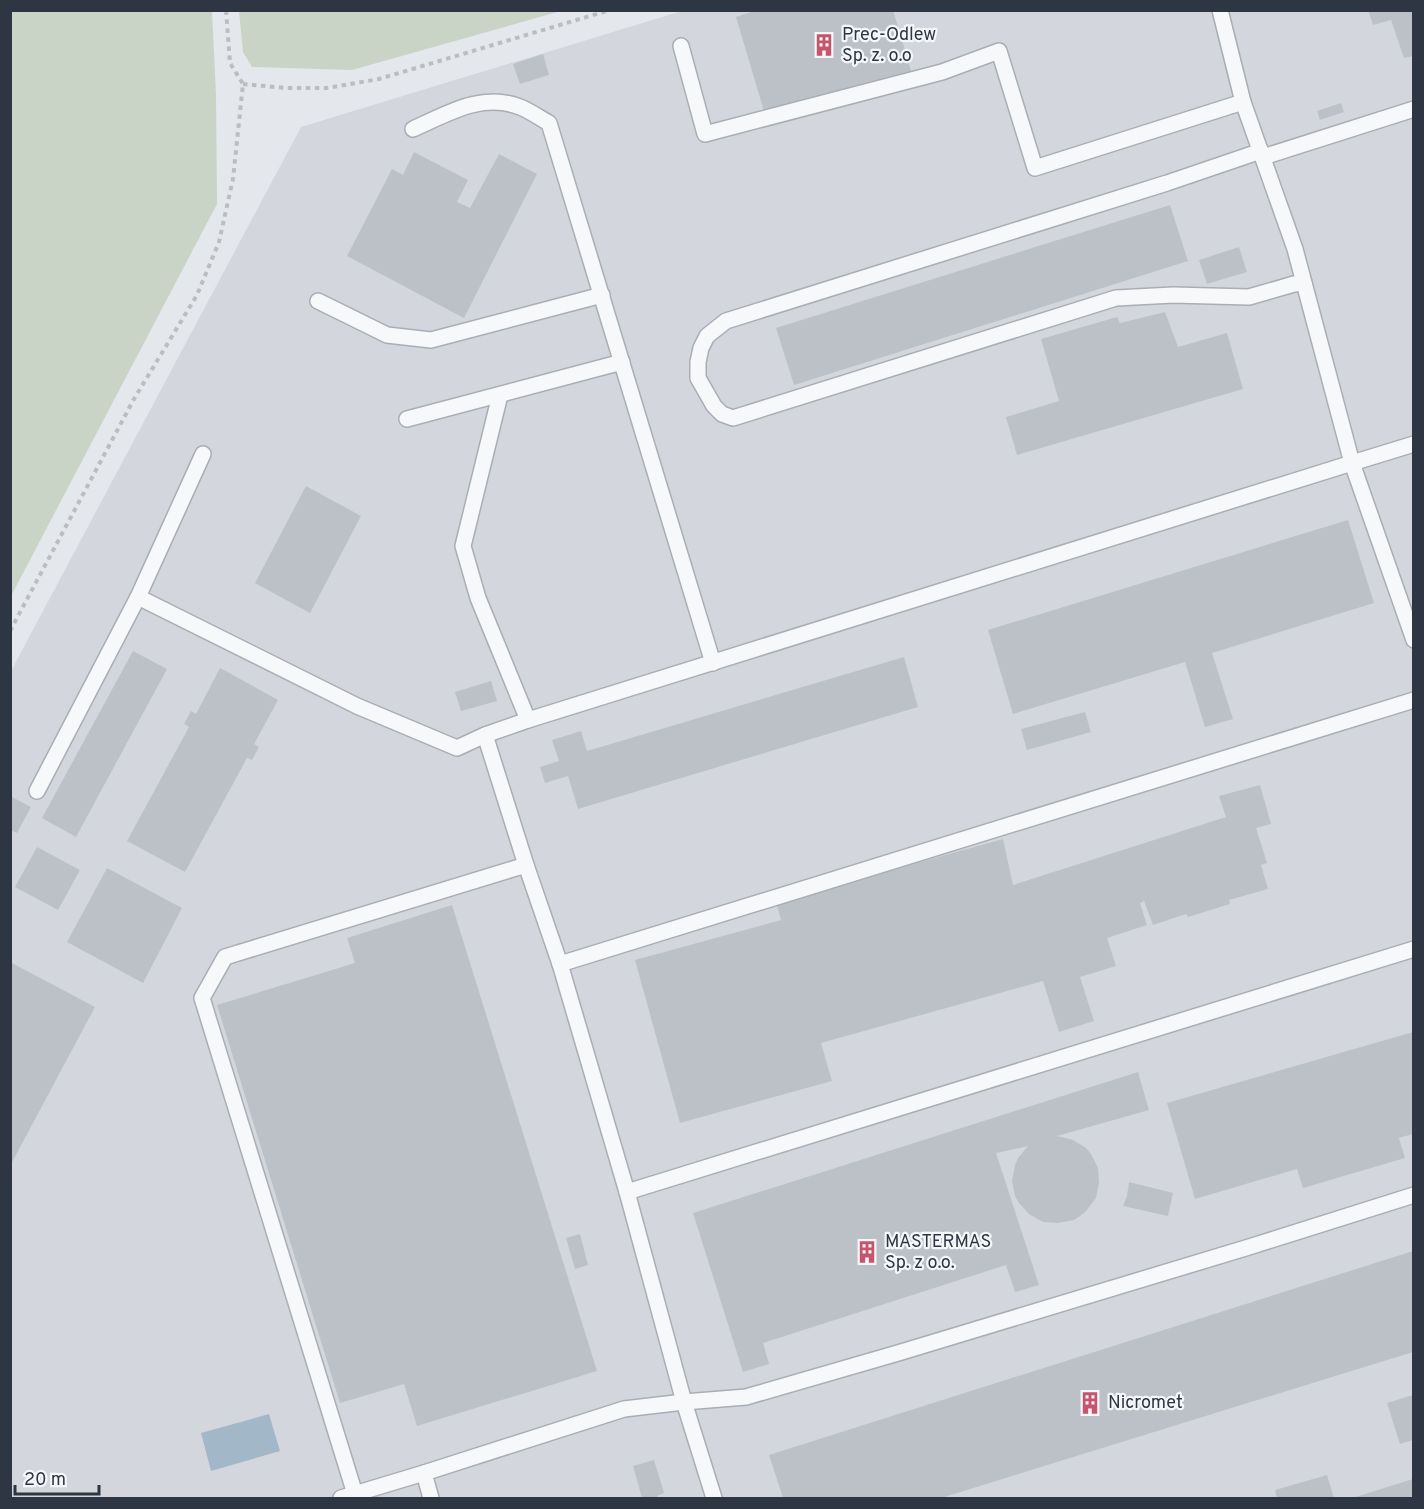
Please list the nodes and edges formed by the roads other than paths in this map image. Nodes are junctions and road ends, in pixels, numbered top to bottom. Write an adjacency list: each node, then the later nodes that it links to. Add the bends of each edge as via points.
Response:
1 (1220, 10): 3 (lane)
2 (681, 46): 3 (lane, via 705,134 942,72 999,51 1035,168)
3 (1243, 102): 6 (lane)
4 (1413, 109): 6 (lane)
5 (413, 129): 8 (lane, via 468,105 490,101 519,107 549,123)
6 (1262, 154): 7 (lane); 7 (lane, via 726,321 707,336 701,348 698,378 714,406 733,418 1116,298 1249,297)
7 (1304, 283): 15 (lane)
8 (602, 295): 9 (lane, via 431,340 387,335); 10 (lane)
9 (318, 301)
10 (622, 362): 11 (lane); 18 (lane)
11 (500, 394): 12 (lane); 20 (lane, via 463,546 478,597)
12 (406, 420)
13 (1413, 444): 15 (lane)
14 (203, 454): 16 (lane)
15 (1352, 463): 17 (lane); 18 (lane)
16 (138, 597): 21 (lane, via 357,706 457,748); 22 (lane)
17 (1413, 639)
18 (713, 663): 20 (lane)
19 (1413, 700): 25 (lane)
20 (528, 720): 21 (lane)
21 (486, 735): 23 (lane)
22 (37, 791)
23 (526, 865): 25 (lane); 30 (lane, via 225,957 202,998)
24 (1413, 949): 26 (lane)
25 (560, 964): 26 (lane)
26 (627, 1192): 28 (lane)
27 (1413, 1195): 28 (lane, via 746,1397)
28 (684, 1402): 29 (lane, via 624,1409); 32 (lane)
29 (423, 1473): 30 (lane); 31 (lane)
30 (348, 1496)
31 (430, 1498)
32 (714, 1498)

